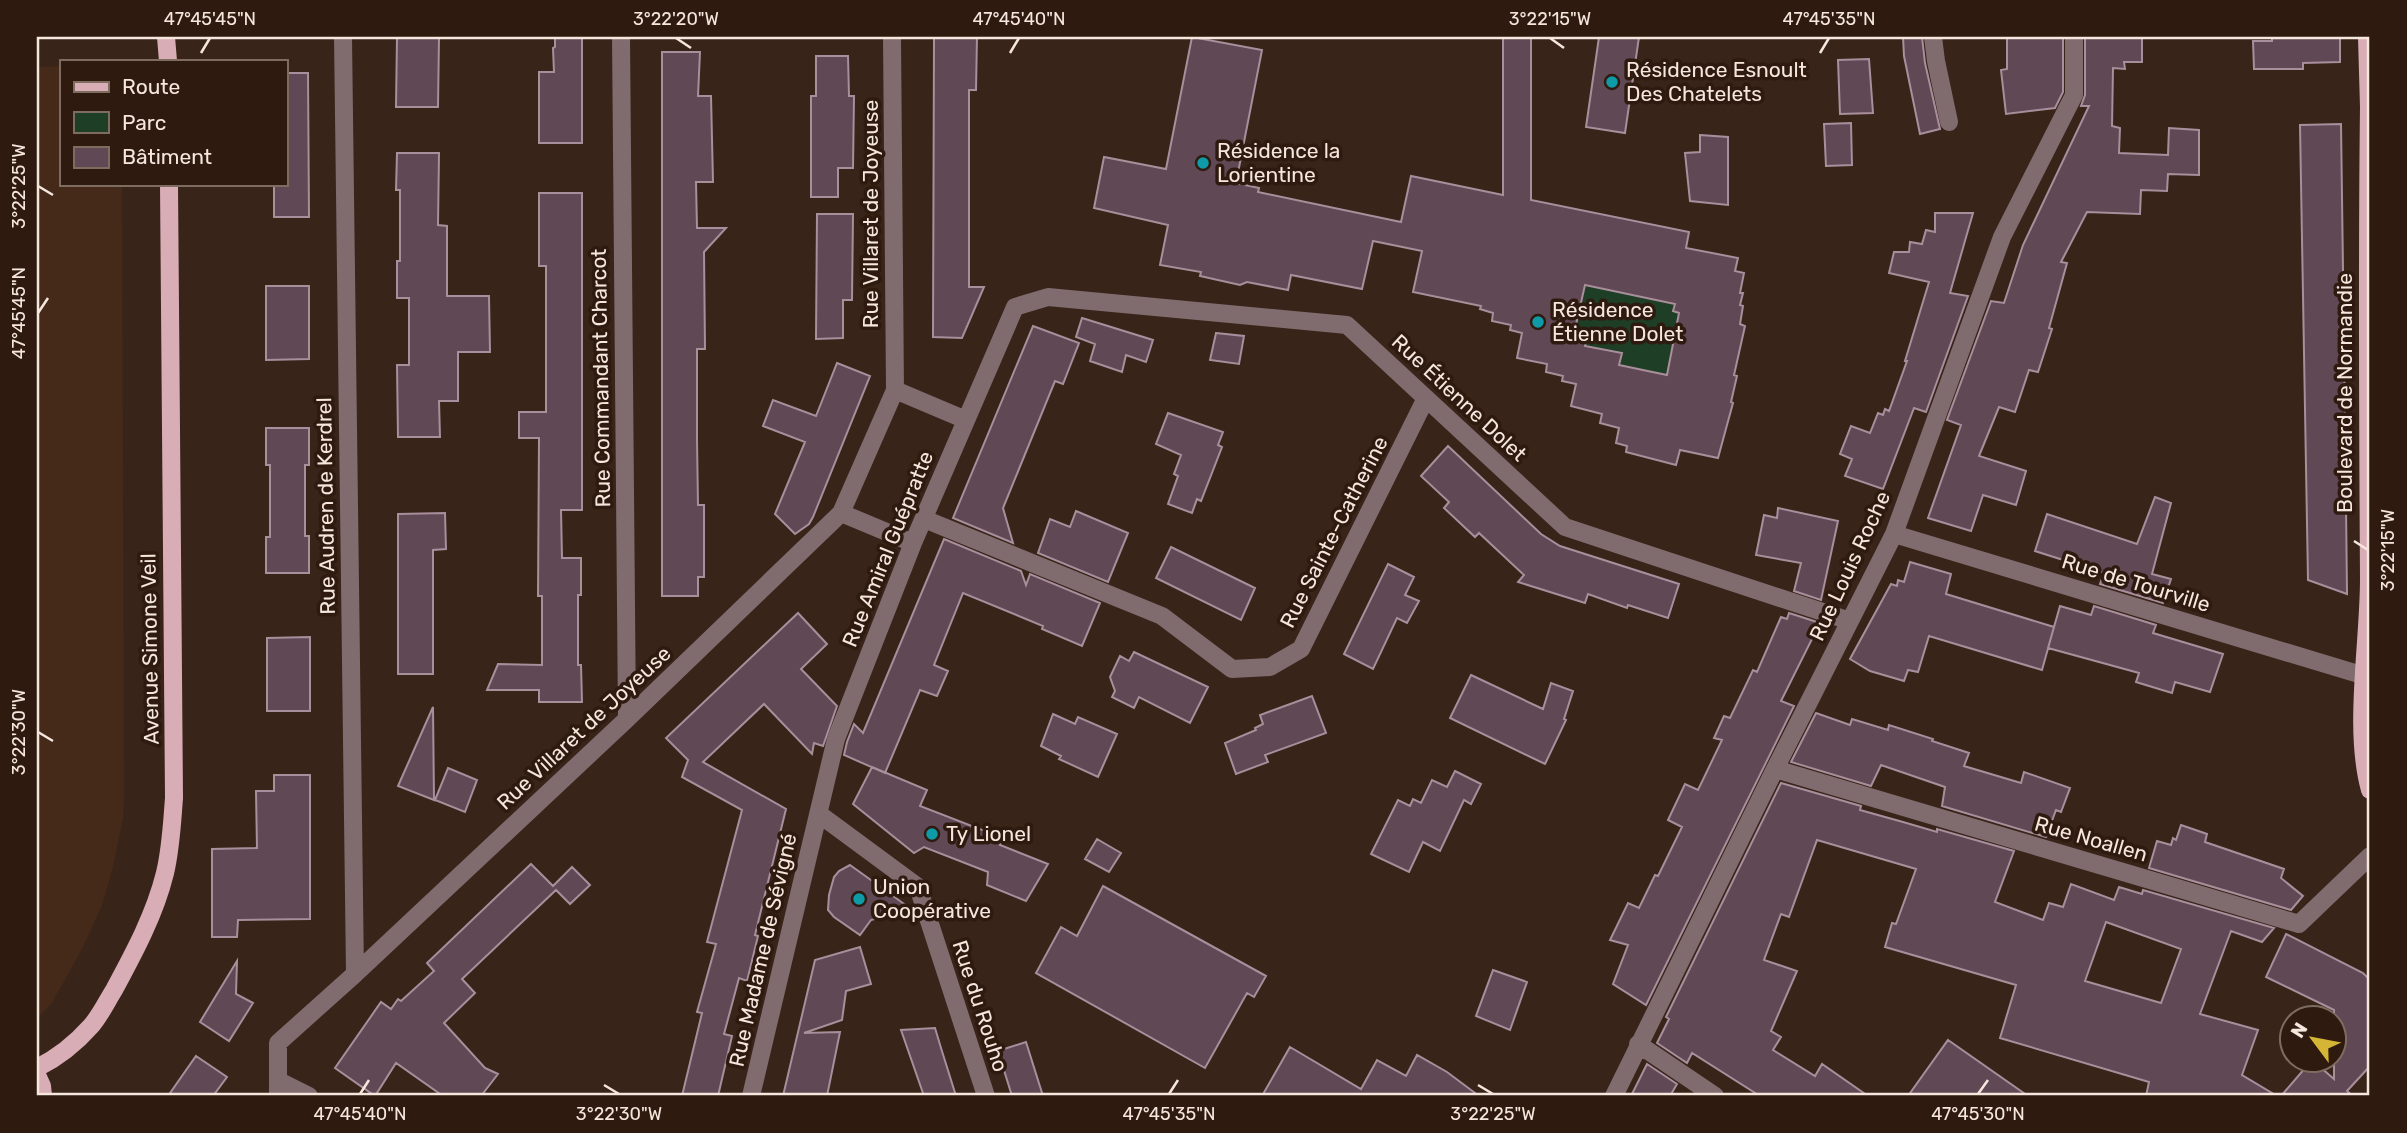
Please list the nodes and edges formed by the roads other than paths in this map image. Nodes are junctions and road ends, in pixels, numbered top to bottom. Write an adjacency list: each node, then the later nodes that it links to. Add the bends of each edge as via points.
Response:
1 (166, 37): 8 (main road)
2 (343, 37): 26 (street, Rue Audren de Kerdrel)
3 (621, 37): 21 (street, Rue Commandant Charcot)
4 (892, 37): 12 (street, Rue Villaret de Joyeuse)
5 (1933, 37): 9 (street)
6 (2074, 37): 17 (street, Rue Louis Roche, via 2074,95 2002,237)
7 (2367, 37): 20 (main road, Boulevard de Normandie, via 2369,582)
8 (168, 60)
9 (1949, 122)
10 (169, 186): 28 (main road, Avenue Simone Veil, via 171,835 165,873 151,913 110,996 93,1024 71,1046)
11 (1015, 307): 13 (street, Rue Étienne Dolet, via 1048,297 1347,324); 14 (street, Rue Amiral Guépratte)
12 (895, 390): 14 (street); 15 (street, Rue Villaret de Joyeuse)
13 (1426, 398): 16 (street, Rue Sainte-Catherine, via 1301,649 1270,667 1232,669 1162,616); 19 (street, Rue Étienne Dolet, via 1566,527)
14 (966, 420): 16 (street, Rue Amiral Guépratte)
15 (841, 513): 18 (street); 21 (street, Rue Villaret de Joyeuse)
16 (924, 519): 18 (street, Rue Amiral Guépratte)
17 (1894, 534): 19 (street, Rue Louis Roche); 20 (street, Rue de Tourville)
18 (913, 542): 24 (street, Rue Amiral Guépratte, via 836,739)
19 (1850, 621): 22 (street, Rue Louis Roche)
20 (2365, 676): 23 (main road, Boulevard de Normandie, via 2365,761)
21 (627, 719): 26 (street, Rue Villaret de Joyeuse)
22 (1775, 769): 25 (street, Rue Noallen, via 2300,924); 27 (street, Rue Louis Roche)
23 (2370, 790)
24 (818, 814): 33 (street, Rue Madame de Sévigné); 34 (street, Rue du Rouho, via 918,887)
25 (2370, 856)
26 (355, 974): 30 (street, Rue Villaret de Joyeuse, via 278,1043)
27 (1638, 1044): 35 (street, Rue Louis Roche); 36 (street)
28 (37, 1068)
29 (37, 1075): 31 (main road)
30 (278, 1088): 32 (street)
31 (43, 1096)
32 (309, 1096)
33 (751, 1096)
34 (985, 1096)
35 (1614, 1096)
36 (1715, 1096)

